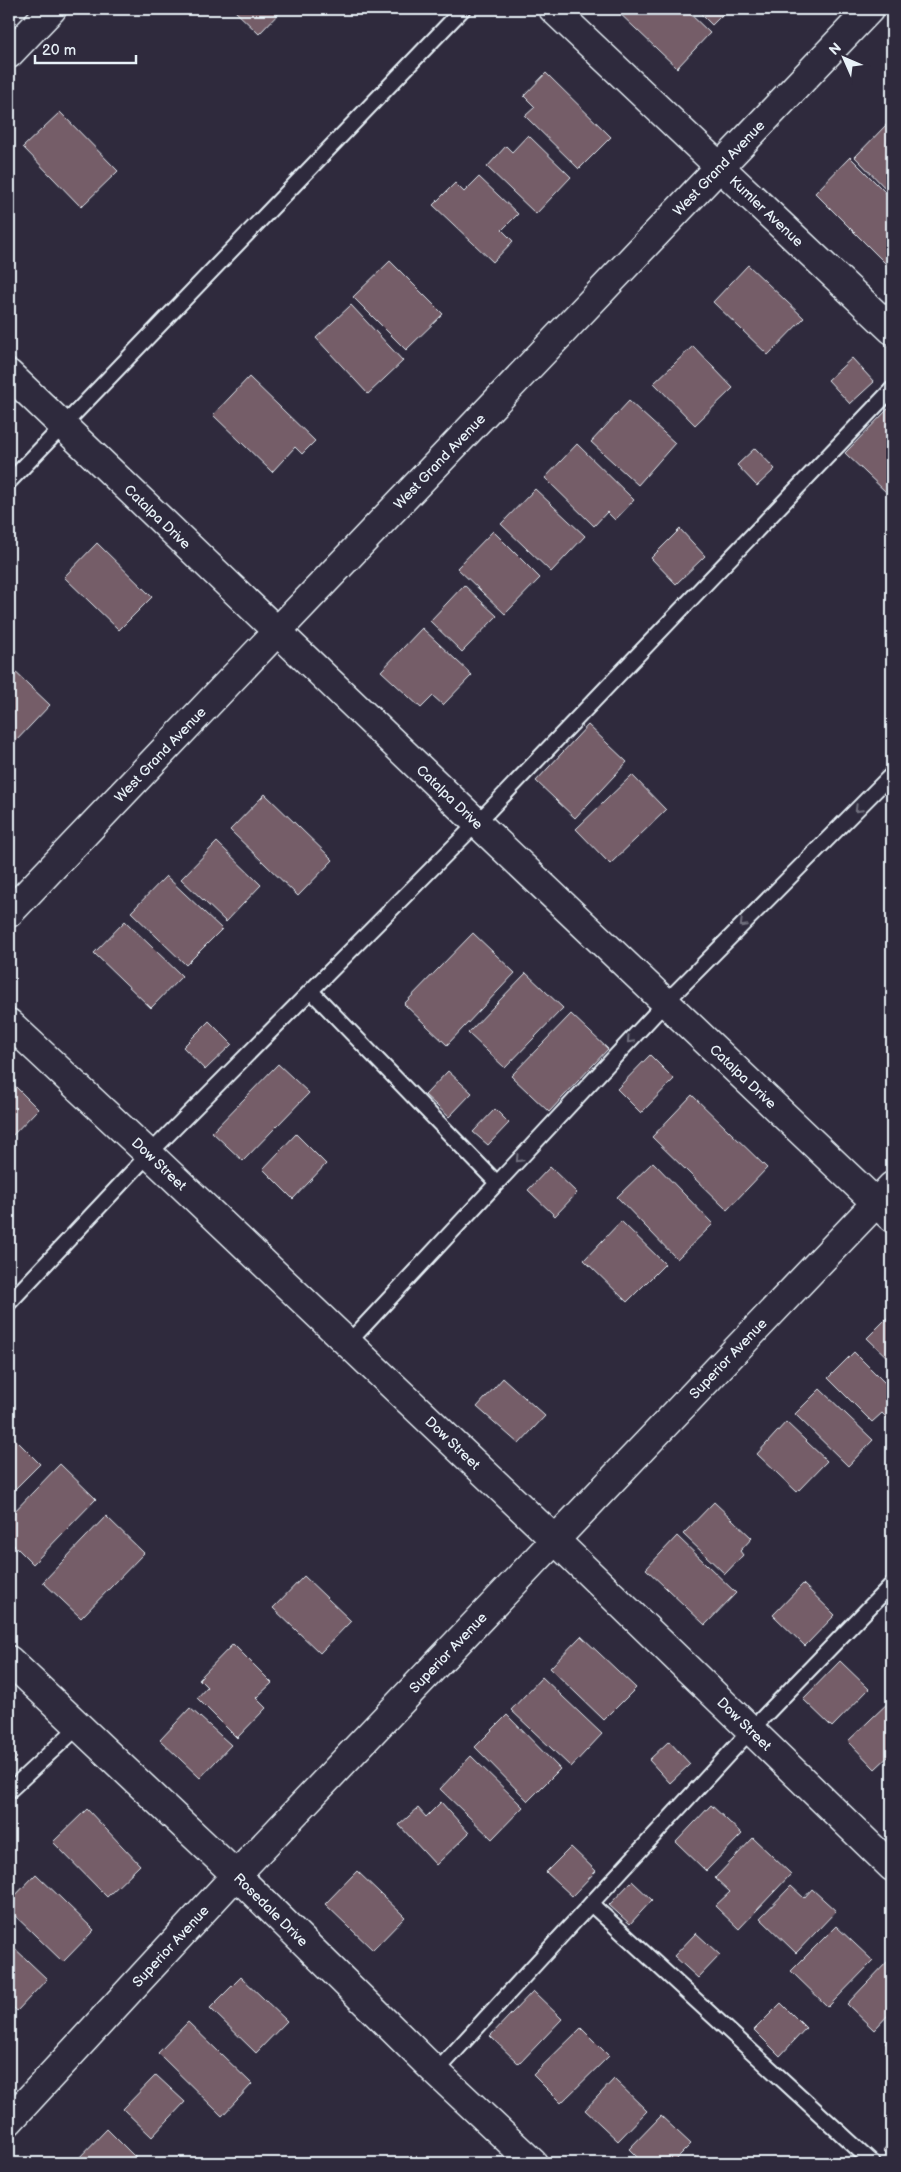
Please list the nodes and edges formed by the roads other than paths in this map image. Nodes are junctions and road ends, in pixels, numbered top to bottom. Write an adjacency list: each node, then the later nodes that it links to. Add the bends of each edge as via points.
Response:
1 (52, 9): 5 (street)
2 (463, 9): 10 (lane)
3 (553, 9): 6 (street, Kumler Avenue)
4 (870, 9): 6 (street, West Grand Avenue)
5 (9, 54)
6 (718, 166): 7 (street, Kumler Avenue); 12 (street, West Grand Avenue)
7 (892, 330)
8 (9, 374): 10 (street, Catalpa Drive)
9 (892, 389): 14 (lane)
10 (63, 426): 11 (lane); 12 (street, Catalpa Drive)
11 (9, 482)
12 (278, 632): 14 (street, Catalpa Drive); 15 (street, West Grand Avenue)
13 (892, 774): 17 (lane, one-way to 17)
14 (477, 823): 16 (lane); 17 (street, Catalpa Drive)
15 (9, 913)
16 (311, 991): 19 (lane); 20 (lane)
17 (666, 1002): 20 (lane, one-way to 20); 21 (street, Catalpa Drive)
18 (9, 1023): 19 (street, Dow Street)
19 (149, 1154): 22 (lane); 23 (street, Dow Street)
20 (497, 1183): 23 (lane)
21 (887, 1202): 24 (street, Superior Avenue)
22 (9, 1303)
23 (348, 1343): 24 (street, Dow Street)
24 (555, 1540): 28 (street, Dow Street); 31 (street, Superior Avenue)
25 (892, 1584): 28 (lane)
26 (9, 1660): 27 (street, Rosedale Drive)
27 (79, 1726): 29 (lane); 31 (street, Rosedale Drive)
28 (750, 1731): 30 (street, Dow Street); 32 (lane)
29 (9, 1792)
30 (892, 1867)
31 (236, 1874): 33 (street, Rosedale Drive); 34 (street, Superior Avenue)
32 (591, 1904): 33 (lane); 36 (lane)
33 (436, 2072): 35 (street, Rosedale Drive)
34 (9, 2121)
35 (533, 2163)
36 (873, 2163)

